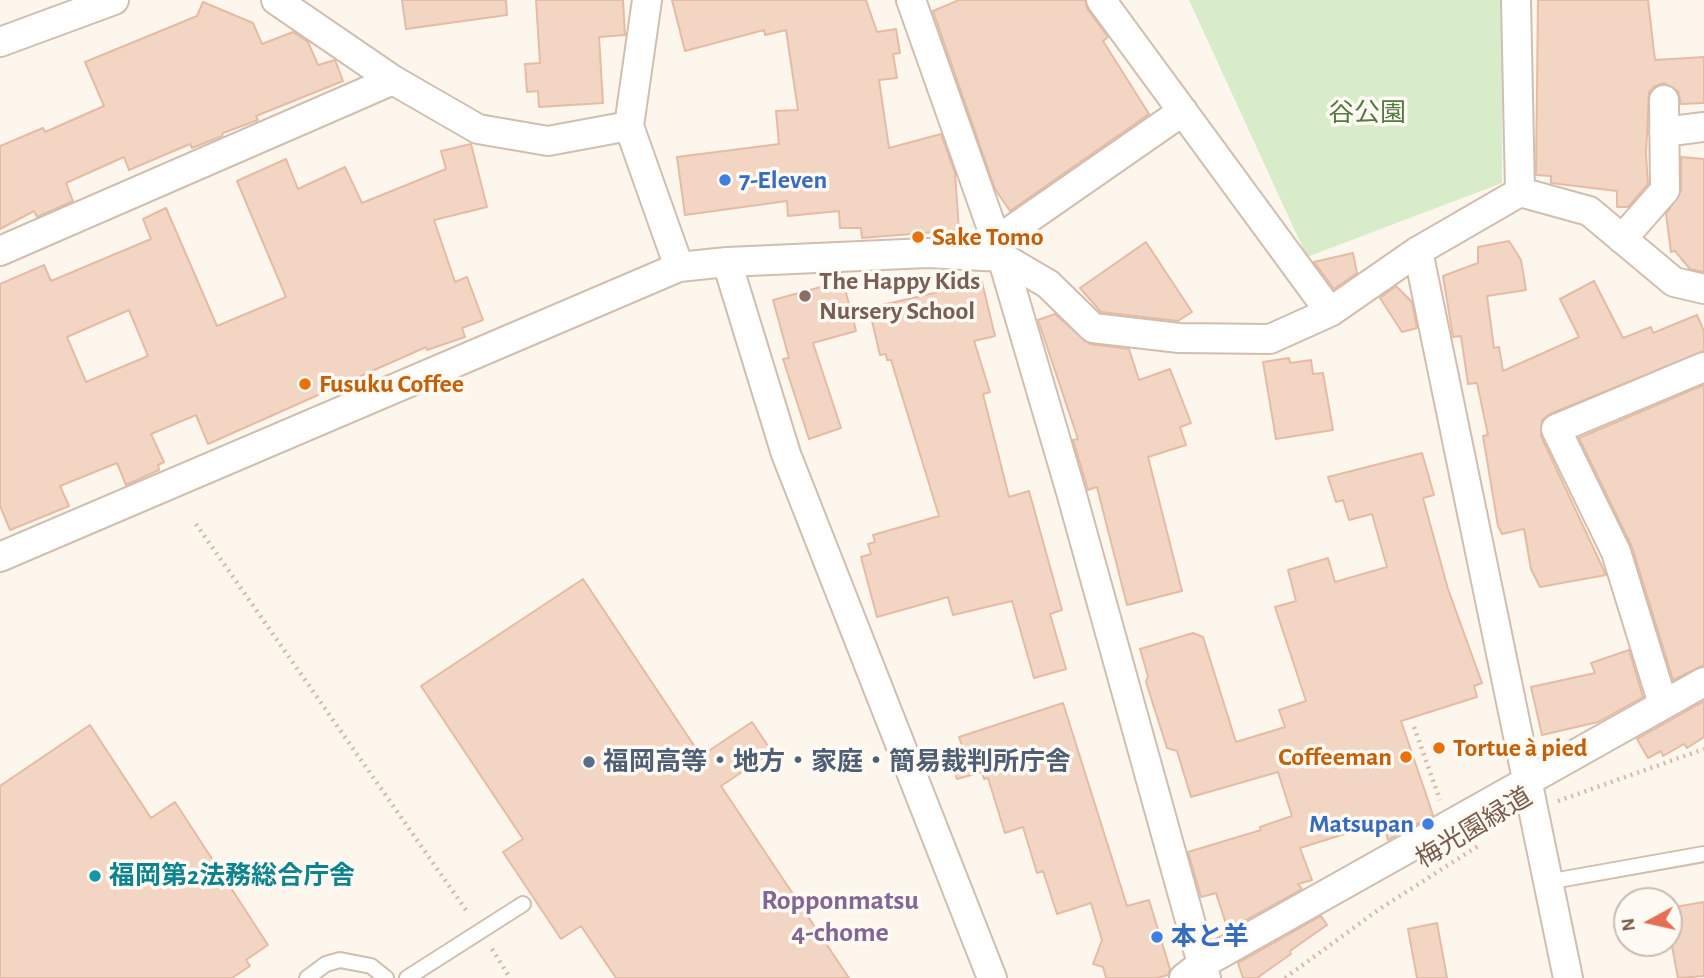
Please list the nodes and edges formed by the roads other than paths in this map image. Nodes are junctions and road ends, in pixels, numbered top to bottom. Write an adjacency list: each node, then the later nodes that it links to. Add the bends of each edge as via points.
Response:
1 (114, 0): 7 (street)
2 (276, 0): 8 (street)
3 (647, 0): 11 (street)
4 (911, 0): 16 (street)
5 (1101, 0): 10 (street)
6 (1516, 0): 14 (street)
7 (0, 42)
8 (393, 80): 11 (street, via 478,129 548,141); 17 (street)
9 (1664, 100): 13 (street)
10 (1183, 111): 16 (street); 22 (street)
11 (629, 126): 20 (street)
12 (1704, 127): 13 (street)
13 (1664, 132): 15 (street, via 1665,190)
14 (1520, 192): 15 (street, via 1589,211); 18 (street)
15 (1622, 239): 21 (street, via 1674,282)
16 (999, 249): 19 (street); 22 (street, via 1048,284 1093,328 1179,338 1270,339); 31 (street)
17 (0, 251)
18 (1418, 251): 22 (street); 27 (street)
19 (727, 262): 20 (street); 35 (street, via 786,454)
20 (679, 267): 24 (street)
21 (1704, 289)
22 (1331, 312)
23 (1704, 368): 26 (street, via 1556,429 1616,552)
24 (0, 557)
25 (1704, 682): 26 (street)
26 (1663, 704): 27 (street)
27 (1525, 780): 29 (street); 31 (street)
28 (1704, 854): 29 (lane)
29 (1547, 882): 36 (street)
30 (523, 904): 34 (lane)
31 (1198, 973)
32 (307, 978): 33 (lane, via 340,960 371,966)
33 (386, 978)
34 (407, 978)
35 (992, 978)
36 (1567, 978)

